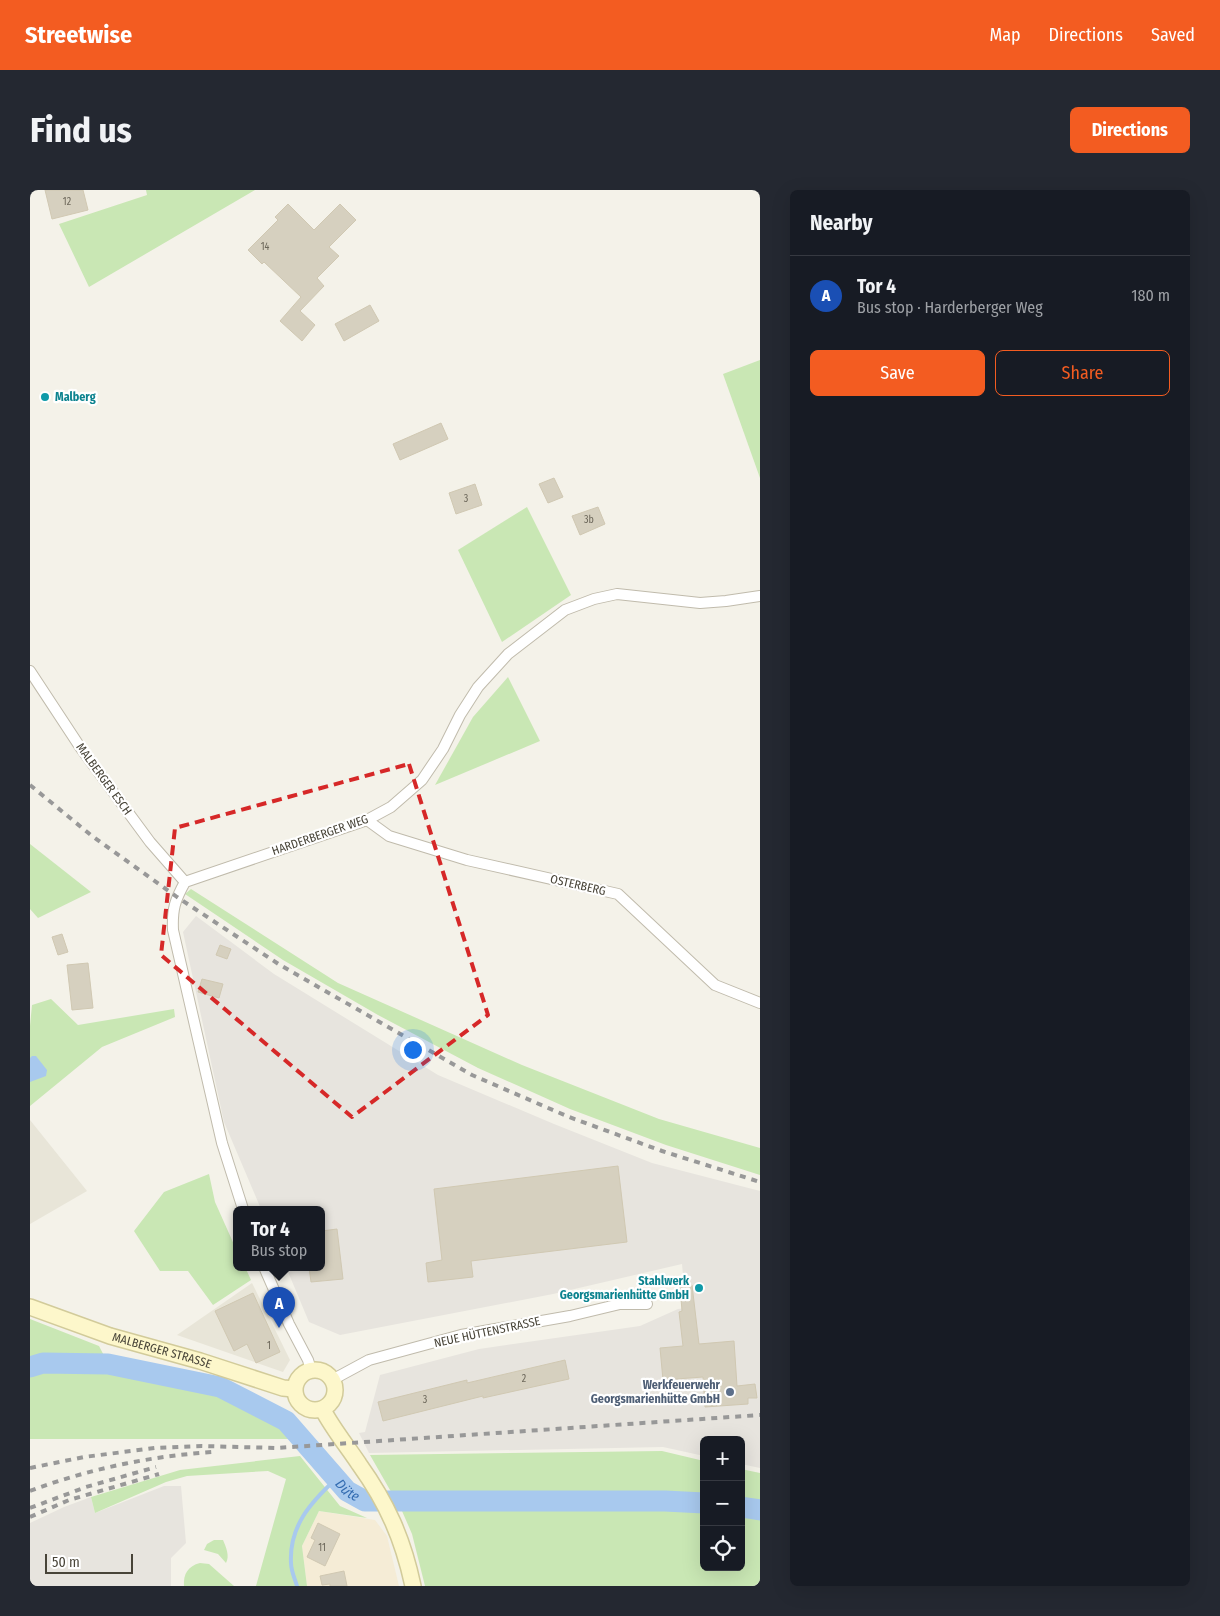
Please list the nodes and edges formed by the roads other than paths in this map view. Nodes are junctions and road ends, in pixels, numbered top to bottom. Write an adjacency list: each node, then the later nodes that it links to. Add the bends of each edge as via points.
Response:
1 (760, 596): 3 (street, HARDERBERGER WEG, via 700,603 617,594 565,610 508,654 478,687 422,780 392,807)
2 (30, 671): 4 (street, MALBERGER ESCH, via 97,771 150,842)
3 (367, 820): 4 (street, HARDERBERGER WEG); 5 (street, OSTERBERG, via 389,836 467,860 618,894 716,984)
4 (185, 882): 6 (street, via 172,911 173,930 222,1143)
5 (760, 1003)
6 (242, 1206)
7 (266, 1271): 10 (street)
8 (647, 1304): 11 (street, NEUE HÜTTENSTRASSE, via 620,1304 461,1335 369,1360)
9 (30, 1307): 12 (street, MALBERGER STRASSE, via 110,1336)
10 (311, 1370): 11 (street, via 324,1372); 12 (street, via 299,1377)
11 (332, 1380): 13 (street, via 335,1388 333,1401)
12 (294, 1389): 13 (street, via 303,1407)
13 (323, 1410): 14 (street, via 390,1514 402,1542)
14 (413, 1586)

